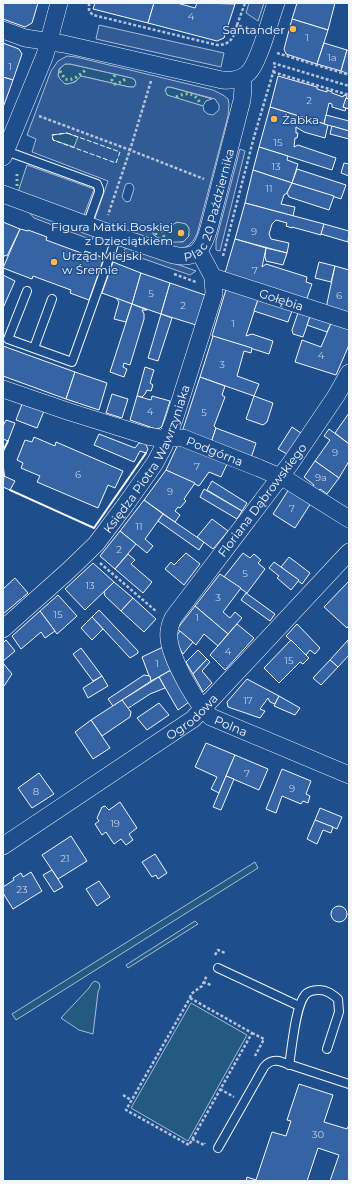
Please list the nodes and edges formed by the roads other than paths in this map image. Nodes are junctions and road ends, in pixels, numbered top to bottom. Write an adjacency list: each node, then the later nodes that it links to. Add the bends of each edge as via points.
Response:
1 (60, 3): 4 (street)
2 (276, 3): 5 (street, via 258,58 252,69)
3 (3, 30): 4 (street, via 24,38)
4 (49, 41): 5 (street, via 222,80); 6 (street)
5 (242, 78): 10 (street, Plac 20 Października, via 243,94 236,125 206,239)
6 (5, 154): 8 (lane, via 96,184 99,192)
7 (3, 194): 8 (street, Plac 20 Października)
8 (87, 225): 9 (street, Plac 20 Października)
9 (117, 236): 10 (street, Plac 20 Października, via 178,256 188,256); 15 (lane, via 72,362)
10 (199, 251): 11 (street, Księdza Piotra Wawrzyniaka)
11 (213, 277): 14 (street, Gołębia); 18 (street, Księdza Piotra Wawrzyniaka, via 214,294)
12 (27, 291): 15 (lane, via 8,339)
13 (52, 299): 15 (lane)
14 (349, 321)
15 (34, 348)
16 (349, 373): 19 (street, Floriana Dąbrowskiego)
17 (3, 389): 18 (street, Podgórna, via 147,436)
18 (168, 438): 19 (street, Podgórna, via 182,438); 23 (street, Księdza Piotra Wawrzyniaka, via 147,475 96,544)
19 (281, 477): 20 (street, Podgórna); 22 (street, Floriana Dąbrowskiego)
20 (349, 520)
21 (349, 552): 24 (street, Ogrodowa)
22 (165, 619): 24 (street, Polna, via 173,654)
23 (3, 629)
24 (203, 709): 25 (street, Polna, via 217,720); 26 (street, Ogrodowa, via 188,723)
25 (349, 775)
26 (3, 846)
27 (218, 968): 28 (lane)
28 (299, 1006): 29 (lane, via 305,995 315,990 328,992 338,1000 339,1012); 30 (lane)
29 (327, 1049)
30 (289, 1065): 31 (lane); 32 (lane, via 275,1060 266,1064)
31 (349, 1084)
32 (218, 1148)

